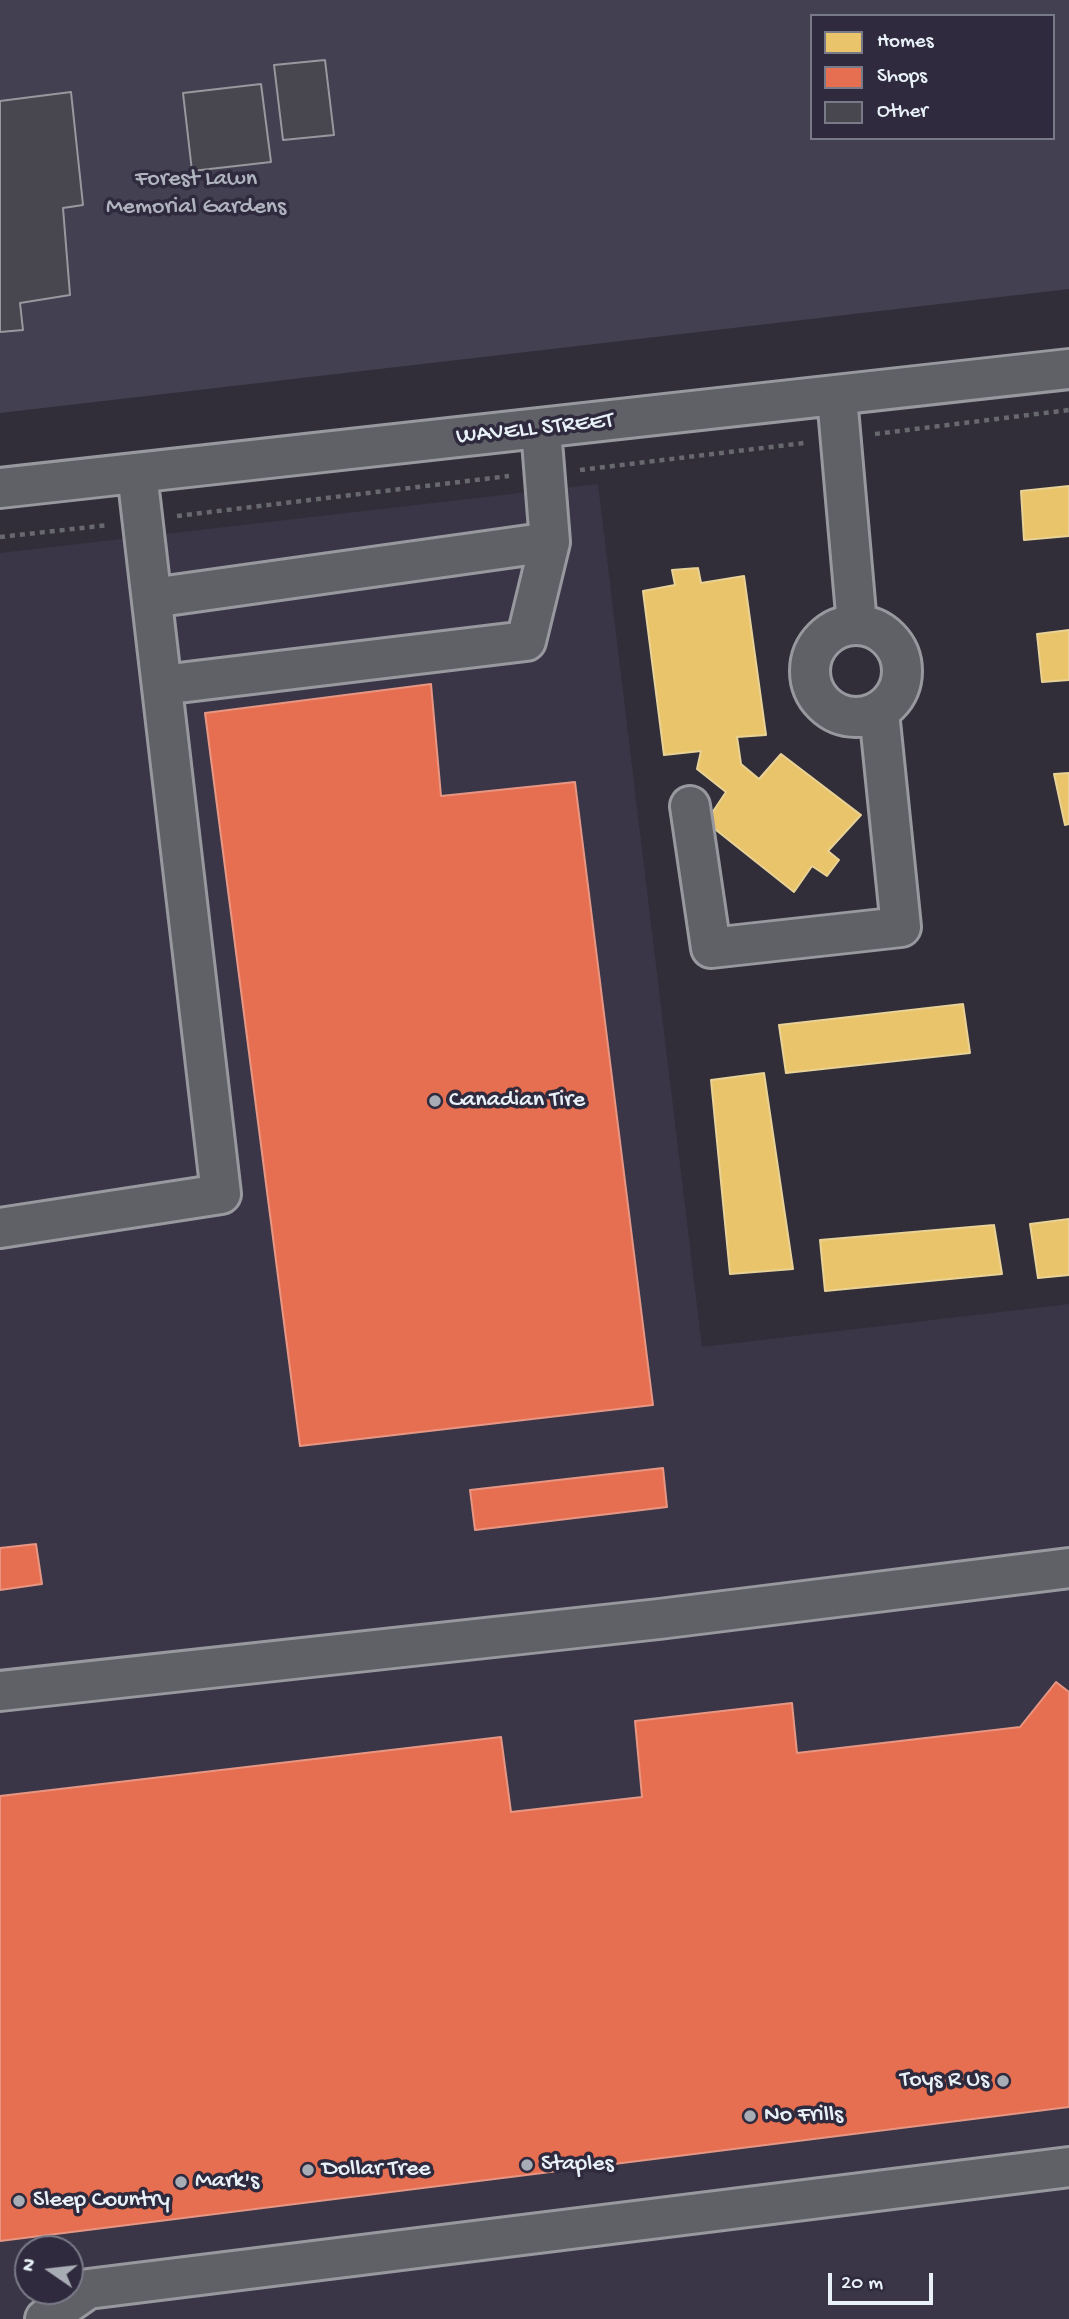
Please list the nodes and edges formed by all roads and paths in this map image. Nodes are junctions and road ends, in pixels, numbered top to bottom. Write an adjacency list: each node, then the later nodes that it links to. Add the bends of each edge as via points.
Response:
1 (1069, 369): 2 (street, WAVELL STREET)
2 (837, 397): 4 (street, WAVELL STREET); 5 (street)
3 (1069, 410): 5 (path)
4 (541, 429): 7 (street, WAVELL STREET); 13 (street)
5 (843, 438): 6 (path); 15 (street)
6 (576, 471)
7 (137, 474): 9 (street, WAVELL STREET); 14 (street)
8 (520, 475): 10 (path)
9 (0, 488)
10 (163, 518)
11 (113, 525): 12 (path)
12 (0, 537)
13 (550, 542): 14 (street); 16 (street, via 526,641)
14 (152, 598): 16 (street)
15 (857, 625): 17 (street, via 878,630 890,639 903,667 895,697); 17 (street, via 835,630 823,639 814,651 811,680 816,695 839,715 855,718)
16 (162, 685): 19 (street, via 221,1194)
17 (879, 712): 18 (street, via 901,927 711,948)
18 (690, 806)
19 (0, 1228)
20 (1069, 1568): 21 (street, via 659,1619)
21 (0, 1691)
22 (1069, 2167): 23 (street, via 88,2289)
23 (45, 2319)

